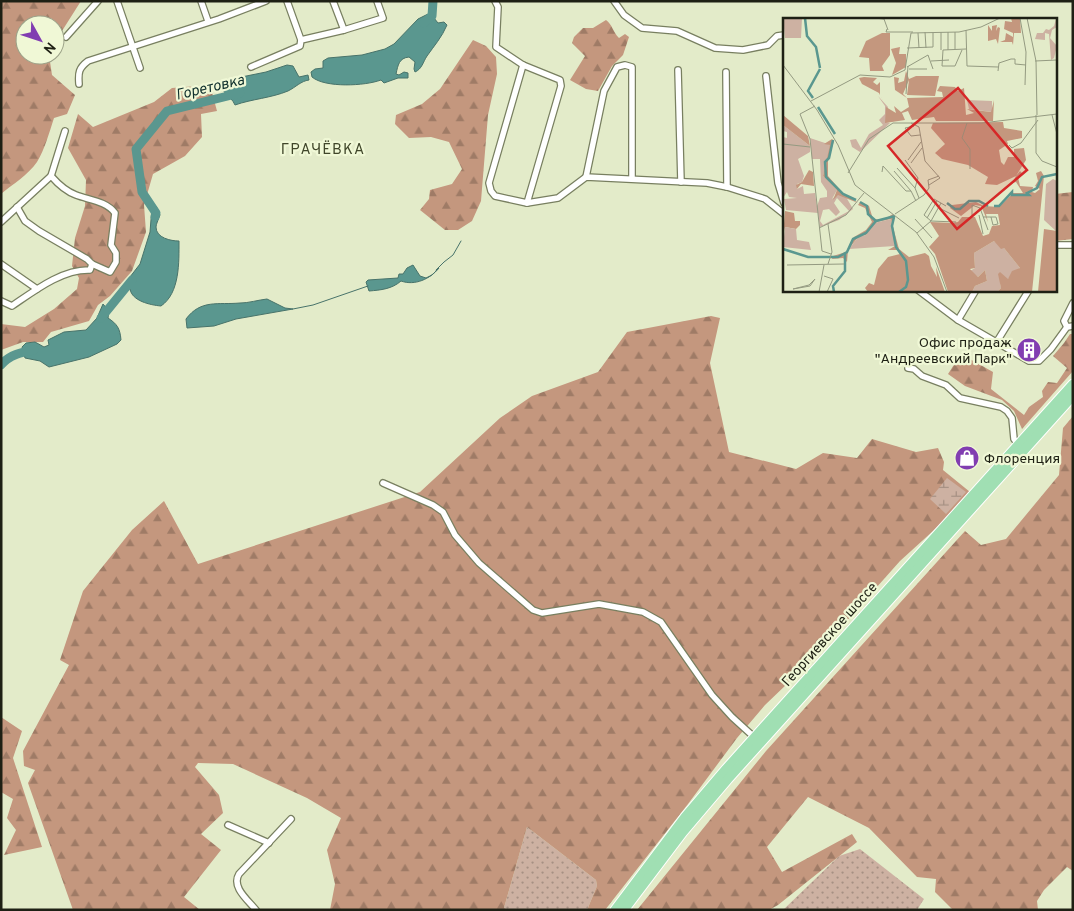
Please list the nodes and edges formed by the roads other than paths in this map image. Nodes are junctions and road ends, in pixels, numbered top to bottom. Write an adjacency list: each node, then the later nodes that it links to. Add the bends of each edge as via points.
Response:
1 (98, 1): 13 (street)
2 (117, 1): 15 (street)
3 (202, 1): 10 (street)
4 (266, 1): 10 (street)
5 (287, 1): 14 (street)
6 (333, 1): 11 (street)
7 (377, 1): 11 (street, via 384,18)
8 (496, 1): 16 (street, via 496,47)
9 (614, 1): 12 (street, via 624,15 642,28 677,31 714,48 744,50 768,45 777,36)
10 (208, 21): 15 (street)
11 (344, 30): 14 (street)
12 (783, 35)
13 (66, 36)
14 (301, 40): 17 (street, via 300,46)
15 (133, 46): 18 (street); 22 (street, via 81,66 78,72)
16 (523, 65): 30 (street, via 560,80 561,86); 30 (street, via 489,183 495,196)
17 (251, 67)
18 (140, 68)
19 (678, 70): 27 (street)
20 (726, 72): 28 (street)
21 (766, 76): 29 (street, via 778,183)
22 (80, 84)
23 (66, 131): 24 (street)
24 (51, 176): 31 (street); 37 (street, via 62,187 112,208 115,213 111,244 116,262 110,272)
25 (586, 177): 26 (street); 26 (street, via 604,90 617,67 626,65 632,67); 30 (street, via 558,198)
26 (632, 180): 27 (street)
27 (681, 182): 28 (street)
28 (727, 187): 32 (street, via 765,199)
29 (783, 200)
30 (527, 203)
31 (16, 207): 33 (street); 37 (street, via 25,221)
32 (783, 213)
33 (1, 222)
34 (1073, 245): 35 (street)
35 (1056, 246)
36 (1, 264): 38 (street)
37 (92, 264): 38 (street, via 90,270 80,269 65,274)
38 (37, 289): 42 (street, via 12,306)
39 (920, 291): 44 (street)
40 (975, 291): 44 (street)
41 (1028, 291): 46 (street)
42 (1, 301)
43 (1073, 303): 45 (street, via 1064,321)
44 (958, 320): 46 (street)
45 (1070, 326): 46 (street, via 1039,361 1029,361)
46 (996, 342)
47 (908, 368): 50 (street, via 946,385 960,398 1006,411 1012,418 1014,439)
48 (1073, 384): 50 (main road, Георгиевское шоссе)
49 (1073, 396): 53 (main road, Георгиевское шоссе)
50 (1018, 444): 52 (main road, Георгиевское шоссе)
51 (382, 483): 52 (street, via 443,512 455,535 479,563 533,610 542,613 599,604 643,612 661,622 712,695)
52 (754, 737): 53 (street); 58 (main road, Георгиевское шоссе, via 685,817)
53 (752, 751): 59 (main road, Георгиевское шоссе, via 683,832)
54 (291, 819): 56 (street)
55 (228, 825): 56 (street)
56 (269, 844): 57 (street, via 236,880 236,886)
57 (256, 910)
58 (615, 910)
59 (624, 910)

